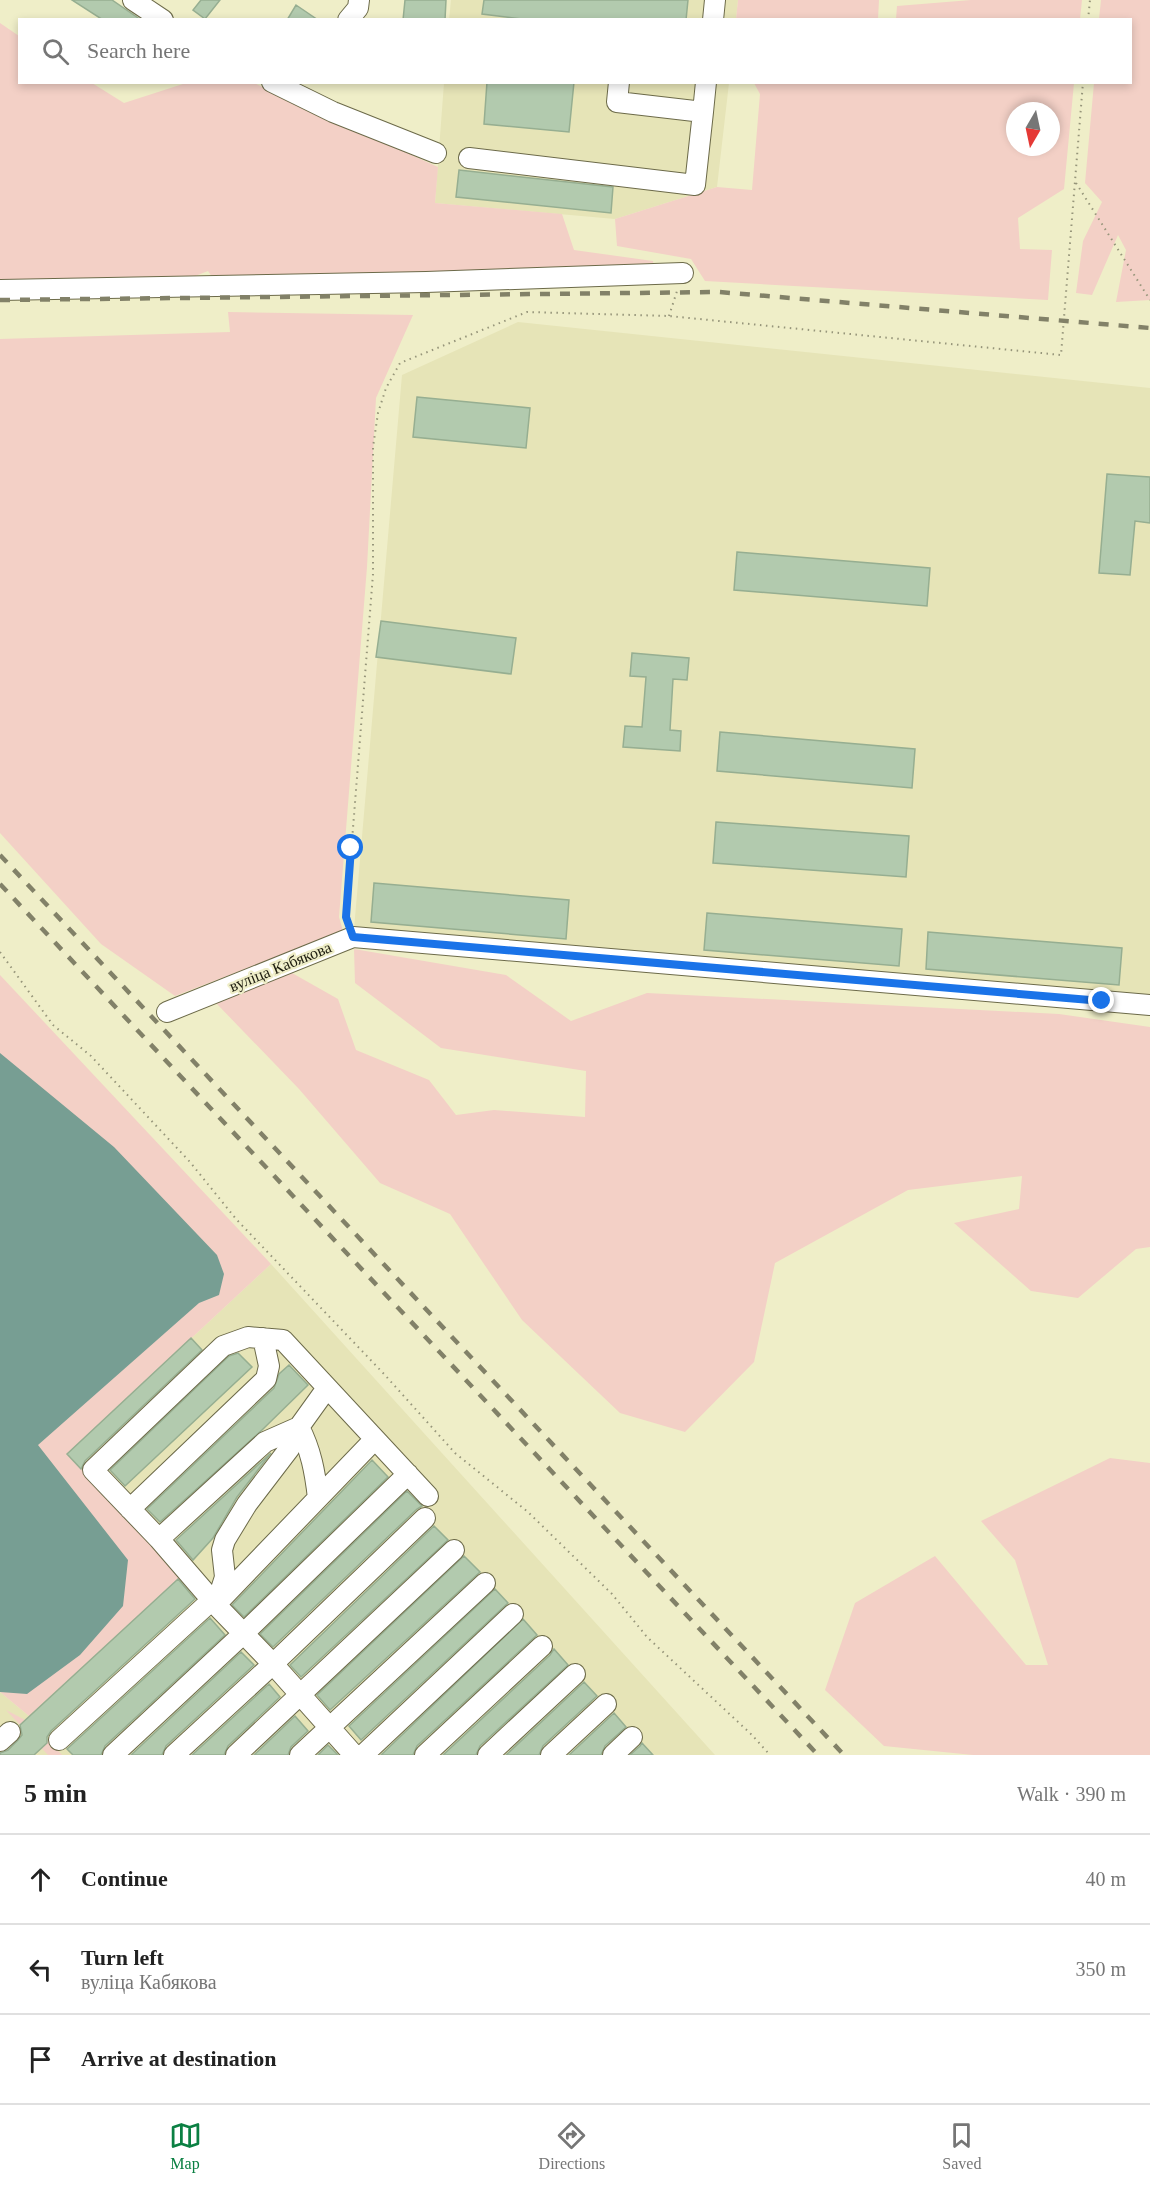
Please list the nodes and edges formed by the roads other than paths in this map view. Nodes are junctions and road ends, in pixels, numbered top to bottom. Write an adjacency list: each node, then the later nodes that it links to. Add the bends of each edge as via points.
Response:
1 (133, 0): 4 (street)
2 (359, 0): 5 (street)
3 (715, 0): 6 (street)
4 (160, 18)
5 (350, 18)
6 (713, 18)
7 (276, 84): 11 (street, via 333,112)
8 (618, 84): 10 (street, via 617,102)
9 (706, 84): 10 (street)
10 (703, 112): 12 (street, via 695,185)
11 (436, 153)
12 (469, 158)
13 (683, 273): 14 (street)
14 (0, 290)
15 (1150, 1005): 16 (street, вуліца Кабякова, via 353,937)
16 (167, 1012)
17 (263, 1338): 18 (street, via 283,1340); 26 (street, via 269,1366 266,1379); 26 (street, via 248,1337 223,1346 93,1470)
18 (327, 1388): 19 (street); 20 (street)
19 (299, 1427): 22 (street, via 265,1442); 24 (street, via 315,1467); 25 (street, via 289,1449)
20 (375, 1439): 21 (street); 24 (street)
21 (408, 1474): 23 (street); 33 (street)
22 (223, 1481): 25 (street); 28 (street)
23 (428, 1496)
24 (318, 1498): 31 (street)
25 (247, 1504): 31 (street, via 225,1540 225,1577)
26 (130, 1509): 28 (street)
27 (425, 1518): 35 (street)
28 (159, 1539): 31 (street)
29 (454, 1550): 37 (street)
30 (485, 1583): 39 (street)
31 (214, 1602): 33 (street); 41 (street)
32 (513, 1614): 47 (street)
33 (243, 1634): 35 (street); 42 (street)
34 (542, 1646): 48 (street)
35 (273, 1665): 37 (street); 43 (street)
36 (575, 1674): 49 (street)
37 (301, 1696): 39 (street); 44 (street)
38 (606, 1704): 50 (street)
39 (328, 1729): 45 (street); 46 (street)
40 (632, 1737): 51 (street)
41 (59, 1740)
42 (113, 1755)
43 (174, 1755)
44 (236, 1755)
45 (300, 1755)
46 (354, 1755)
47 (363, 1755)
48 (425, 1755)
49 (488, 1755)
50 (551, 1755)
51 (613, 1755)

